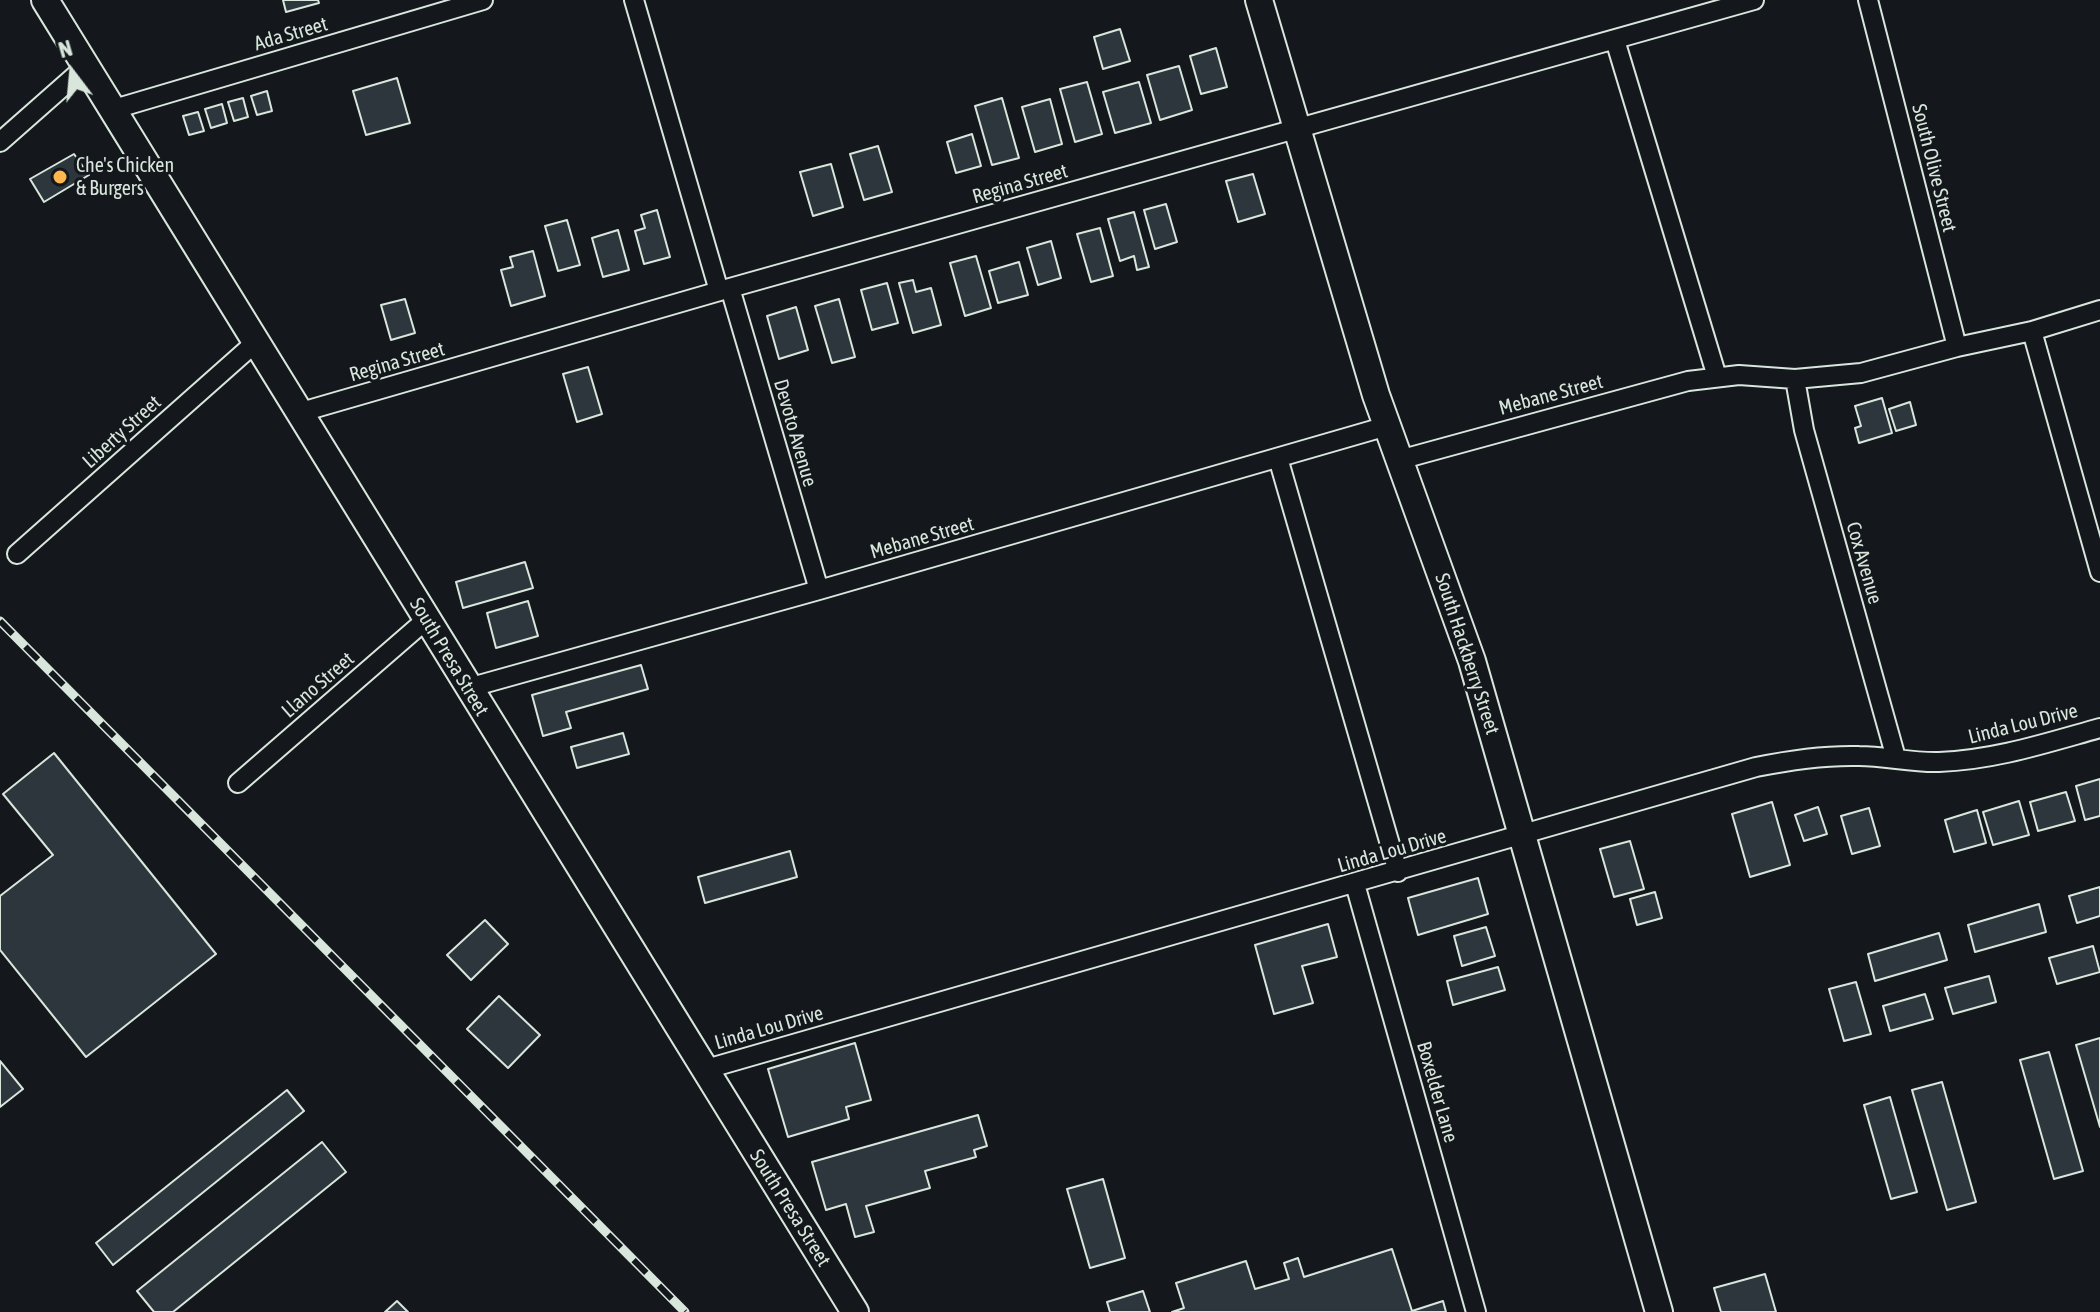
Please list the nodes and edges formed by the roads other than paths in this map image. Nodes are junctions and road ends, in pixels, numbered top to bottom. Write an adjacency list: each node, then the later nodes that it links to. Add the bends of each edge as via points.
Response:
1 (45, 0): 8 (main road, South Presa Street)
2 (483, 0): 9 (street, Ada Street)
3 (634, 0): 12 (street, Devoto Avenue)
4 (1259, 0): 10 (main road, South Hackberry Street)
5 (1754, 0): 7 (street, Regina Street)
6 (1868, 0): 16 (street, South Olive Street)
7 (1615, 40): 10 (street, Regina Street); 17 (street)
8 (85, 67): 9 (main road, South Presa Street); 11 (street)
9 (111, 110): 15 (main road, South Presa Street)
10 (1296, 130): 12 (street, Regina Street); 20 (main road, South Hackberry Street)
11 (0, 142)
12 (724, 289): 19 (street, Regina Street); 25 (street, Devoto Avenue)
13 (2100, 310): 14 (street)
14 (2032, 331): 16 (street); 24 (street)
15 (256, 342): 19 (main road, South Presa Street); 23 (street, Liberty Street)
16 (1957, 347): 18 (street, via 1861,373)
17 (1717, 377): 18 (street, Mebane Street); 22 (street, Mebane Street, via 1646,391)
18 (1795, 379): 29 (street, Cox Avenue, via 1804,430)
19 (298, 413): 26 (main road, South Presa Street)
20 (1387, 426): 21 (street, Mebane Street); 22 (main road, South Hackberry Street)
21 (1278, 458): 25 (street, Mebane Street); 32 (street)
22 (1399, 460): 31 (main road, South Hackberry Street, via 1472,661)
23 (17, 554)
24 (2100, 572)
25 (819, 590): 27 (street, Mebane Street)
26 (427, 619): 27 (main road, South Presa Street); 30 (street, Llano Street)
27 (468, 688): 34 (main road, South Presa Street)
28 (2100, 728): 29 (street, Linda Lou Drive, via 1991,757 1934,763)
29 (1896, 758): 31 (street, Linda Lou Drive, via 1834,756 1756,767)
30 (238, 783)
31 (1524, 835): 32 (street, Linda Lou Drive); 37 (main road, South Hackberry Street)
32 (1398, 872): 33 (street, Linda Lou Drive)
33 (1355, 884): 34 (street, Linda Lou Drive); 36 (street, Boxelder Lane)
34 (703, 1070): 35 (main road, South Presa Street)
35 (855, 1312)
36 (1476, 1312)
37 (1659, 1312)

